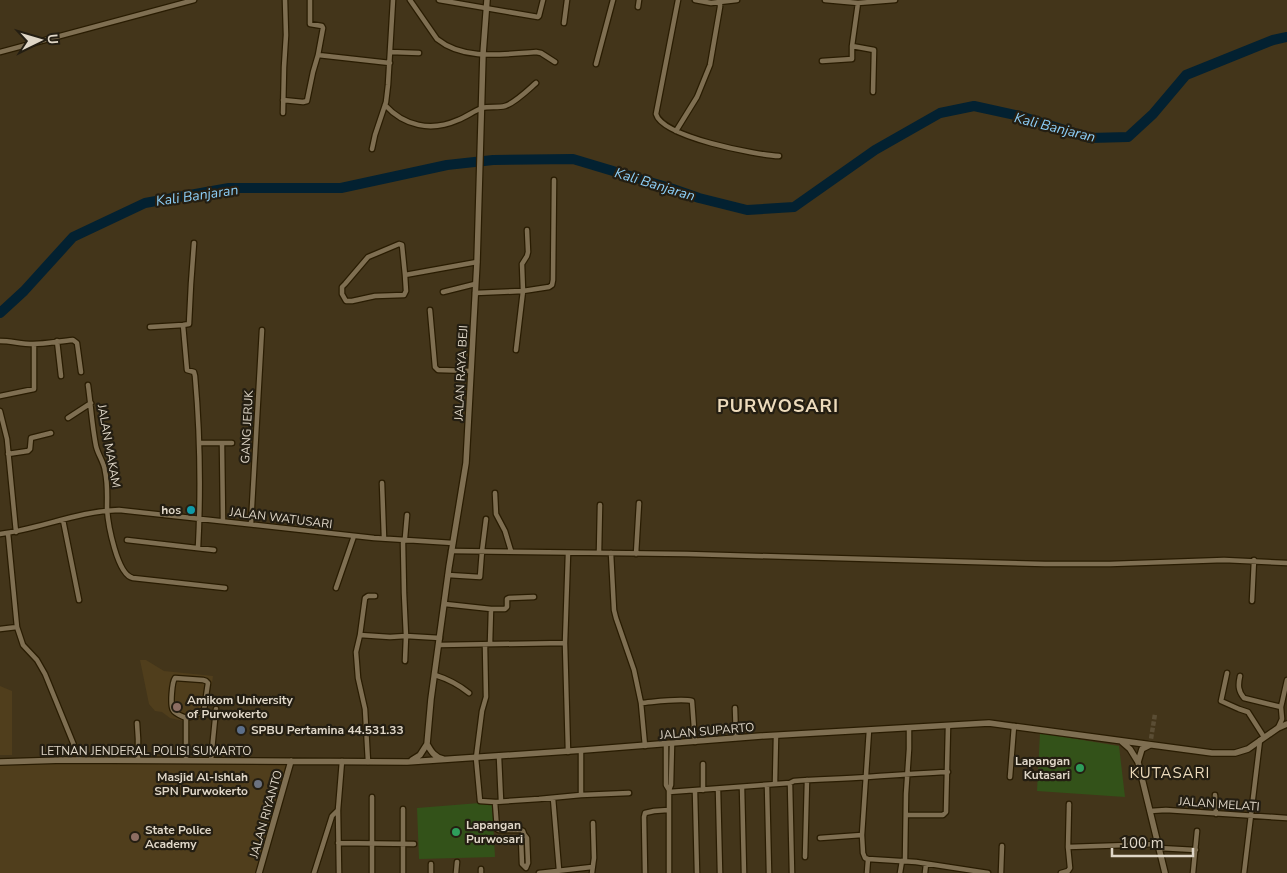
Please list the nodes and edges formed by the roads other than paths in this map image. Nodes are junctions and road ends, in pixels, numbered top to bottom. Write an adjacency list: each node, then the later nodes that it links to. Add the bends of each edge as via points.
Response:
1 (194, 0): 23 (street)
2 (285, 0): 34 (street)
3 (310, 0): 27 (street, via 310,24 322,26)
4 (393, 0): 24 (street)
5 (410, 0): 26 (street, via 442,44)
6 (439, 0): 20 (street)
7 (487, 0): 20 (street, JALAN RAYA BEJI)
8 (542, 0): 20 (street, via 538,17)
9 (567, 0): 21 (street)
10 (613, 0): 31 (street)
11 (639, 0): 19 (street)
12 (678, 0): 38 (street, via 656,114)
13 (695, 0): 17 (street)
14 (738, 0): 17 (street)
15 (825, 0): 18 (street)
16 (895, 0): 18 (street)
17 (720, 1): 38 (street, via 710,65 700,90)
18 (858, 3): 22 (street)
19 (638, 7)
20 (487, 9): 26 (street, JALAN RAYA BEJI)
21 (564, 23)
22 (852, 46): 28 (street, via 852,59); 33 (street, via 874,50)
23 (0, 52)
24 (390, 52): 25 (street); 30 (street)
25 (419, 53)
26 (483, 54): 29 (street, via 536,52); 36 (street, JALAN RAYA BEJI)
27 (318, 55): 30 (street); 34 (street, via 307,101)
28 (822, 61)
29 (555, 62)
30 (390, 64): 35 (street)
31 (596, 64)
32 (536, 83): 36 (street, via 506,106)
33 (873, 92)
34 (283, 100): 37 (street)
35 (385, 105): 36 (street, via 408,123 430,126 451,123); 39 (street)
36 (482, 108): 44 (street, JALAN RAYA BEJI)
37 (283, 113)
38 (676, 131): 40 (street, via 718,146)
39 (372, 149)
40 (779, 156)
41 (554, 180): 47 (street, via 552,285)
42 (527, 230): 47 (street, via 528,254 522,264)
43 (194, 243): 51 (street, via 190,322)
44 (477, 262): 45 (street); 46 (street, JALAN RAYA BEJI)
45 (405, 275): 45 (street, via 402,245 399,244 366,258 342,288 342,294 346,301 404,295)
46 (475, 284): 48 (street); 49 (street, JALAN RAYA BEJI)
47 (522, 291): 49 (street); 57 (street)
48 (443, 292)
49 (475, 292): 58 (street, JALAN RAYA BEJI)
50 (430, 310): 58 (street, via 436,369)
51 (183, 325): 52 (street); 69 (street, via 187,370 195,373)
52 (150, 327)
53 (262, 330): 83 (street, GANG JERUK)
54 (0, 341): 56 (street)
55 (57, 342): 56 (street); 59 (street, via 75,341); 60 (street)
56 (34, 344): 62 (street, via 34,389)
57 (516, 350)
58 (471, 371): 91 (street, JALAN RAYA BEJI, via 466,463)
59 (81, 372)
60 (61, 376)
61 (88, 386): 63 (street, JALAN MAKAM)
62 (0, 396)
63 (90, 404): 65 (street); 77 (street, JALAN MAKAM, via 97,448 108,485)
64 (0, 411): 67 (street)
65 (68, 418)
66 (51, 433): 72 (street, via 30,438 28,451)
67 (7, 439): 68 (street); 72 (street)
68 (0, 441)
69 (200, 443): 71 (street); 79 (street)
70 (232, 443): 71 (street)
71 (222, 444): 82 (street)
72 (8, 454): 84 (street)
73 (382, 483): 88 (street)
74 (495, 493): 96 (street, via 496,514)
75 (639, 504): 100 (street)
76 (600, 505): 98 (street)
77 (107, 511): 79 (street, JALAN WATUSARI); 81 (street, JALAN WATUSARI); 104 (street, JALAN MAKAM, via 115,550 127,576)
78 (407, 515): 90 (street)
79 (199, 518): 82 (street, JALAN WATUSARI); 92 (street)
80 (486, 518): 95 (street)
81 (63, 520): 84 (street, JALAN WATUSARI); 108 (street)
82 (222, 521): 83 (street, JALAN WATUSARI)
83 (251, 524): 87 (street, JALAN WATUSARI)
84 (16, 532): 85 (street, JALAN WATUSARI)
85 (8, 533): 86 (street, JALAN WATUSARI); 112 (street)
86 (0, 534)
87 (354, 536): 88 (street, JALAN WATUSARI); 105 (street)
88 (384, 538): 90 (street, JALAN WATUSARI)
89 (126, 540): 92 (street)
90 (404, 540): 91 (street, JALAN WATUSARI); 115 (street)
91 (453, 543): 94 (street, JALAN RAYA BEJI)
92 (198, 548): 93 (street)
93 (214, 550)
94 (452, 551): 95 (street); 103 (street, JALAN RAYA BEJI)
95 (482, 551): 96 (street); 103 (street, via 480,577)
96 (511, 552): 97 (street)
97 (568, 553): 98 (street); 117 (street)
98 (599, 553): 99 (street)
99 (611, 553): 100 (street); 126 (street, via 616,618 634,670)
100 (636, 554): 101 (street, via 1054,564)
101 (1254, 560): 102 (street); 109 (street)
102 (1287, 563)
103 (448, 575): 110 (street, JALAN RAYA BEJI)
104 (225, 588)
105 (336, 588)
106 (375, 596): 114 (street, via 365,598)
107 (534, 597): 111 (street, via 509,598 505,609)
108 (79, 600)
109 (1252, 601)
110 (445, 604): 111 (street); 116 (street, JALAN RAYA BEJI)
111 (491, 609): 118 (street)
112 (18, 627): 113 (street); 151 (street, via 21,642 45,674)
113 (0, 629)
114 (360, 635): 115 (street); 159 (street, via 356,669 366,709)
115 (406, 636): 116 (street); 120 (street)
116 (440, 638): 119 (street, JALAN RAYA BEJI)
117 (565, 643): 118 (street); 148 (street)
118 (488, 644): 119 (street); 150 (street, via 486,697)
119 (439, 645): 122 (street, JALAN RAYA BEJI)
120 (405, 661)
121 (1227, 673): 140 (street, via 1222,702 1248,712)
122 (435, 676): 125 (street, via 447,678); 143 (street, JALAN RAYA BEJI)
123 (1240, 676): 127 (street, via 1239,690 1244,698)
124 (1287, 680): 127 (street)
125 (469, 693)
126 (641, 703): 141 (street, via 692,701); 146 (street)
127 (1281, 707): 136 (street, via 1282,719)
128 (734, 708): 139 (street)
129 (216, 709): 154 (street)
130 (186, 718): 130 (street, via 174,712 172,707 175,678 206,681 204,710); 153 (street)
131 (137, 723): 152 (street)
132 (1287, 724): 136 (street, JALAN SUPARTO)
133 (948, 726): 134 (street, JALAN SUPARTO, via 989,723); 135 (street, JALAN SUPARTO); 163 (street)
134 (1014, 726): 142 (street, JALAN SUPARTO); 166 (street)
135 (909, 728): 137 (street, JALAN SUPARTO); 164 (street)
136 (1278, 728): 140 (street, JALAN SUPARTO)
137 (869, 730): 138 (street, JALAN SUPARTO); 165 (street)
138 (776, 736): 139 (street, JALAN SUPARTO); 169 (street)
139 (736, 738): 141 (street, JALAN SUPARTO)
140 (1262, 738): 145 (street, JALAN SUPARTO, via 1248,749 1235,753); 189 (street)
141 (695, 742): 144 (street, JALAN SUPARTO)
142 (1122, 742): 145 (street, JALAN SUPARTO); 161 (street)
143 (427, 744): 155 (street, via 435,756); 160 (street, via 420,755)
144 (669, 744): 146 (street, JALAN SUPARTO); 175 (street)
145 (1150, 744): 161 (street, via 1142,749)
146 (645, 746): 147 (street, JALAN SUPARTO)
147 (581, 751): 148 (street, JALAN SUPARTO); 177 (street)
148 (568, 752): 149 (street, JALAN SUPARTO)
149 (499, 756): 150 (street, JALAN SUPARTO); 181 (street)
150 (476, 758): 155 (street, JALAN SUPARTO); 181 (street, via 480,800)
151 (80, 760): 152 (street, LETNAN JENDERAL POLISI SUMARTO); 158 (street, LETNAN JENDERAL POLISI SUMARTO)
152 (138, 760): 153 (street, LETNAN JENDERAL POLISI SUMARTO)
153 (186, 760): 154 (street, LETNAN JENDERAL POLISI SUMARTO)
154 (211, 760): 156 (street, LETNAN JENDERAL POLISI SUMARTO)
155 (447, 760): 160 (street, JALAN SUPARTO)
156 (291, 761): 157 (street, JALAN SUPARTO); 212 (street, JALAN RIYANTO)
157 (342, 761): 159 (street, JALAN SUPARTO); 184 (street)
158 (0, 762)
159 (368, 762): 160 (street, JALAN SUPARTO)
160 (406, 762)
161 (1138, 762): 186 (street)
162 (703, 764): 174 (street)
163 (948, 772): 164 (street); 187 (street, via 945,814)
164 (908, 774): 165 (street); 187 (street)
165 (866, 777): 167 (street); 193 (street)
166 (1010, 777)
167 (807, 780): 168 (street); 203 (street)
168 (790, 783): 169 (street); 228 (street)
169 (776, 784): 170 (street)
170 (767, 785): 171 (street); 227 (street)
171 (742, 787): 172 (street); 226 (street)
172 (718, 789): 174 (street); 225 (street)
173 (695, 790): 174 (street); 175 (street); 224 (street)
174 (704, 790)
175 (669, 791): 185 (street)
176 (630, 793): 177 (street)
177 (581, 795): 180 (street)
178 (1215, 796): 188 (street)
179 (372, 797): 196 (street)
180 (553, 798): 181 (street); 211 (street)
181 (498, 801): 219 (street, via 497,829 523,831 527,838 526,868)
182 (1069, 804): 201 (street)
183 (403, 809): 197 (street)
184 (338, 810): 195 (street); 213 (street, via 332,816)
185 (668, 810): 222 (street, via 645,813); 223 (street)
186 (1150, 811): 188 (street, JALAN MELATI); 200 (street)
187 (906, 814): 205 (street)
188 (1216, 814): 189 (street, JALAN MELATI)
189 (1250, 816): 190 (street, JALAN MELATI); 237 (street)
190 (1287, 818)
191 (593, 823): 209 (street)
192 (1197, 831): 202 (street)
193 (862, 835): 194 (street); 204 (street, via 864,856)
194 (820, 838)
195 (338, 843): 196 (street); 214 (street)
196 (372, 843): 197 (street); 215 (street)
197 (403, 843): 198 (street); 216 (street)
198 (414, 844)
199 (1002, 846): 233 (street)
200 (1159, 846): 201 (street); 202 (street); 235 (street)
201 (1068, 847): 234 (street, via 1070,868 1068,872)
202 (1196, 850): 236 (street)
203 (805, 857)
204 (868, 859): 205 (street); 229 (street)
205 (904, 861): 208 (street); 230 (street)
206 (457, 862): 218 (street)
207 (431, 864): 217 (street)
208 (926, 864): 210 (street); 231 (street)
209 (592, 867): 211 (street); 221 (street)
210 (950, 870): 232 (street)
211 (563, 871): 220 (street)
212 (259, 873)
213 (314, 873)
214 (339, 873)
215 (372, 873)
216 (403, 873)
217 (431, 873)
218 (456, 873)
219 (530, 873)
220 (539, 873)
221 (592, 873)
222 (645, 873)
223 (669, 873)
224 (697, 873)
225 (720, 873)
226 (744, 873)
227 (769, 873)
228 (792, 873)
229 (867, 873)
230 (900, 873)
231 (925, 873)
232 (988, 873)
233 (1001, 873)
234 (1061, 873)
235 (1165, 873)
236 (1193, 873)
237 (1244, 873)

